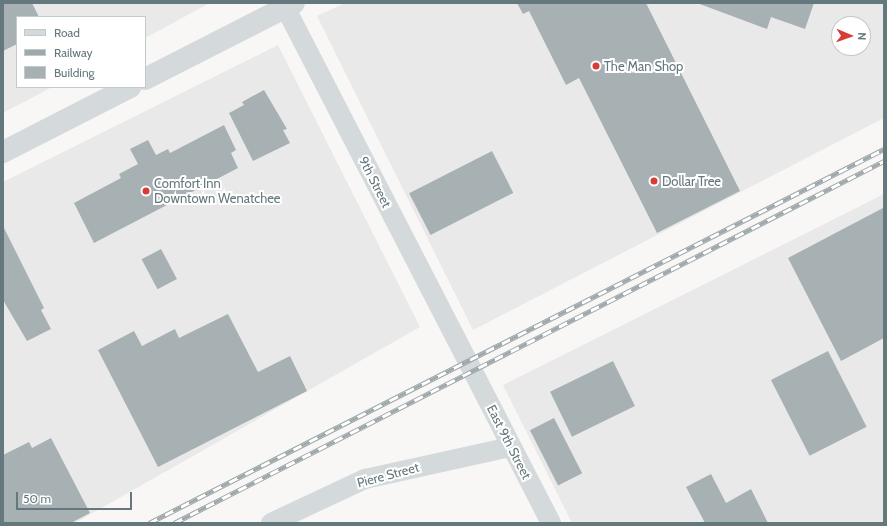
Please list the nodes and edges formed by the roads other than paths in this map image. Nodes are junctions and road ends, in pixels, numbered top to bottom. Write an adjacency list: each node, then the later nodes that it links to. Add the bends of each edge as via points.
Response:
1 (288, 5): 2 (main road); 5 (street, 9th Street)
2 (146, 78)
3 (128, 88): 4 (main road)
4 (3, 152)
5 (467, 361): 6 (street, East 9th Street)
6 (512, 447): 7 (street, Piere Street, via 365,479); 8 (street, East 9th Street)
7 (271, 523)
8 (551, 523)

